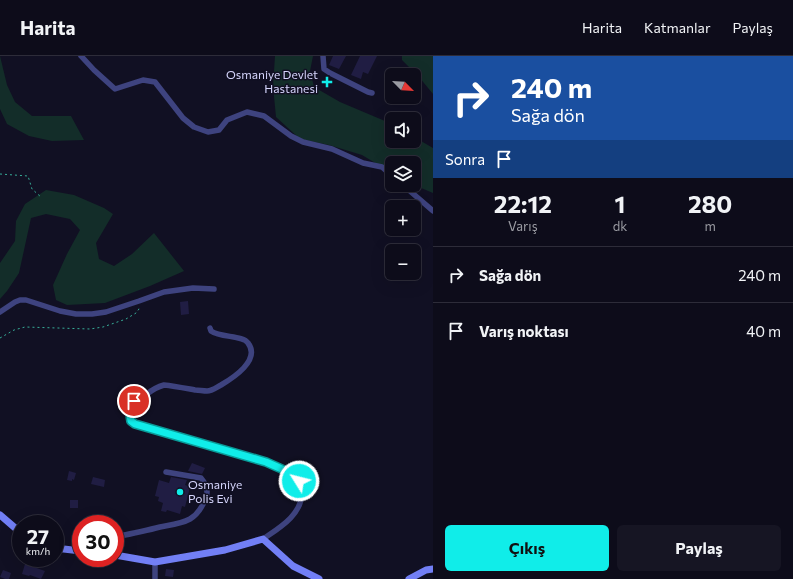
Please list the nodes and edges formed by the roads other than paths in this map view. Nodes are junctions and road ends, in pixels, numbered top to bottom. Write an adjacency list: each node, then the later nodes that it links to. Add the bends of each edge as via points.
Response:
1 (81, 56): 4 (street, via 115,89 143,80 154,82 183,118 194,127 208,132 219,130 227,120 247,112 264,116 303,142 332,149)
2 (323, 56): 3 (street, via 324,69)
3 (372, 93)
4 (385, 170)
5 (411, 192): 6 (street)
6 (433, 211)
7 (214, 289): 8 (street, via 193,288 164,292 106,312 82,314 60,311 26,300 9,305)
8 (0, 312)
9 (210, 328): 14 (street, via 215,334 244,339 248,343 251,355 243,369 233,378 208,392 164,385 159,387 134,401 131,407 131,421 266,462 284,470 299,481 302,495 296,511 288,521)
10 (166, 472): 13 (street, via 201,478 208,492 201,508 191,518 177,524)
11 (0, 515): 12 (street)
12 (12, 525)
13 (124, 535)
14 (263, 539): 16 (street, via 225,550); 19 (street, via 293,566)
15 (124, 557): 16 (street)
16 (155, 562): 18 (street)
17 (433, 569): 20 (street)
18 (155, 579)
19 (319, 579)
20 (409, 579)

